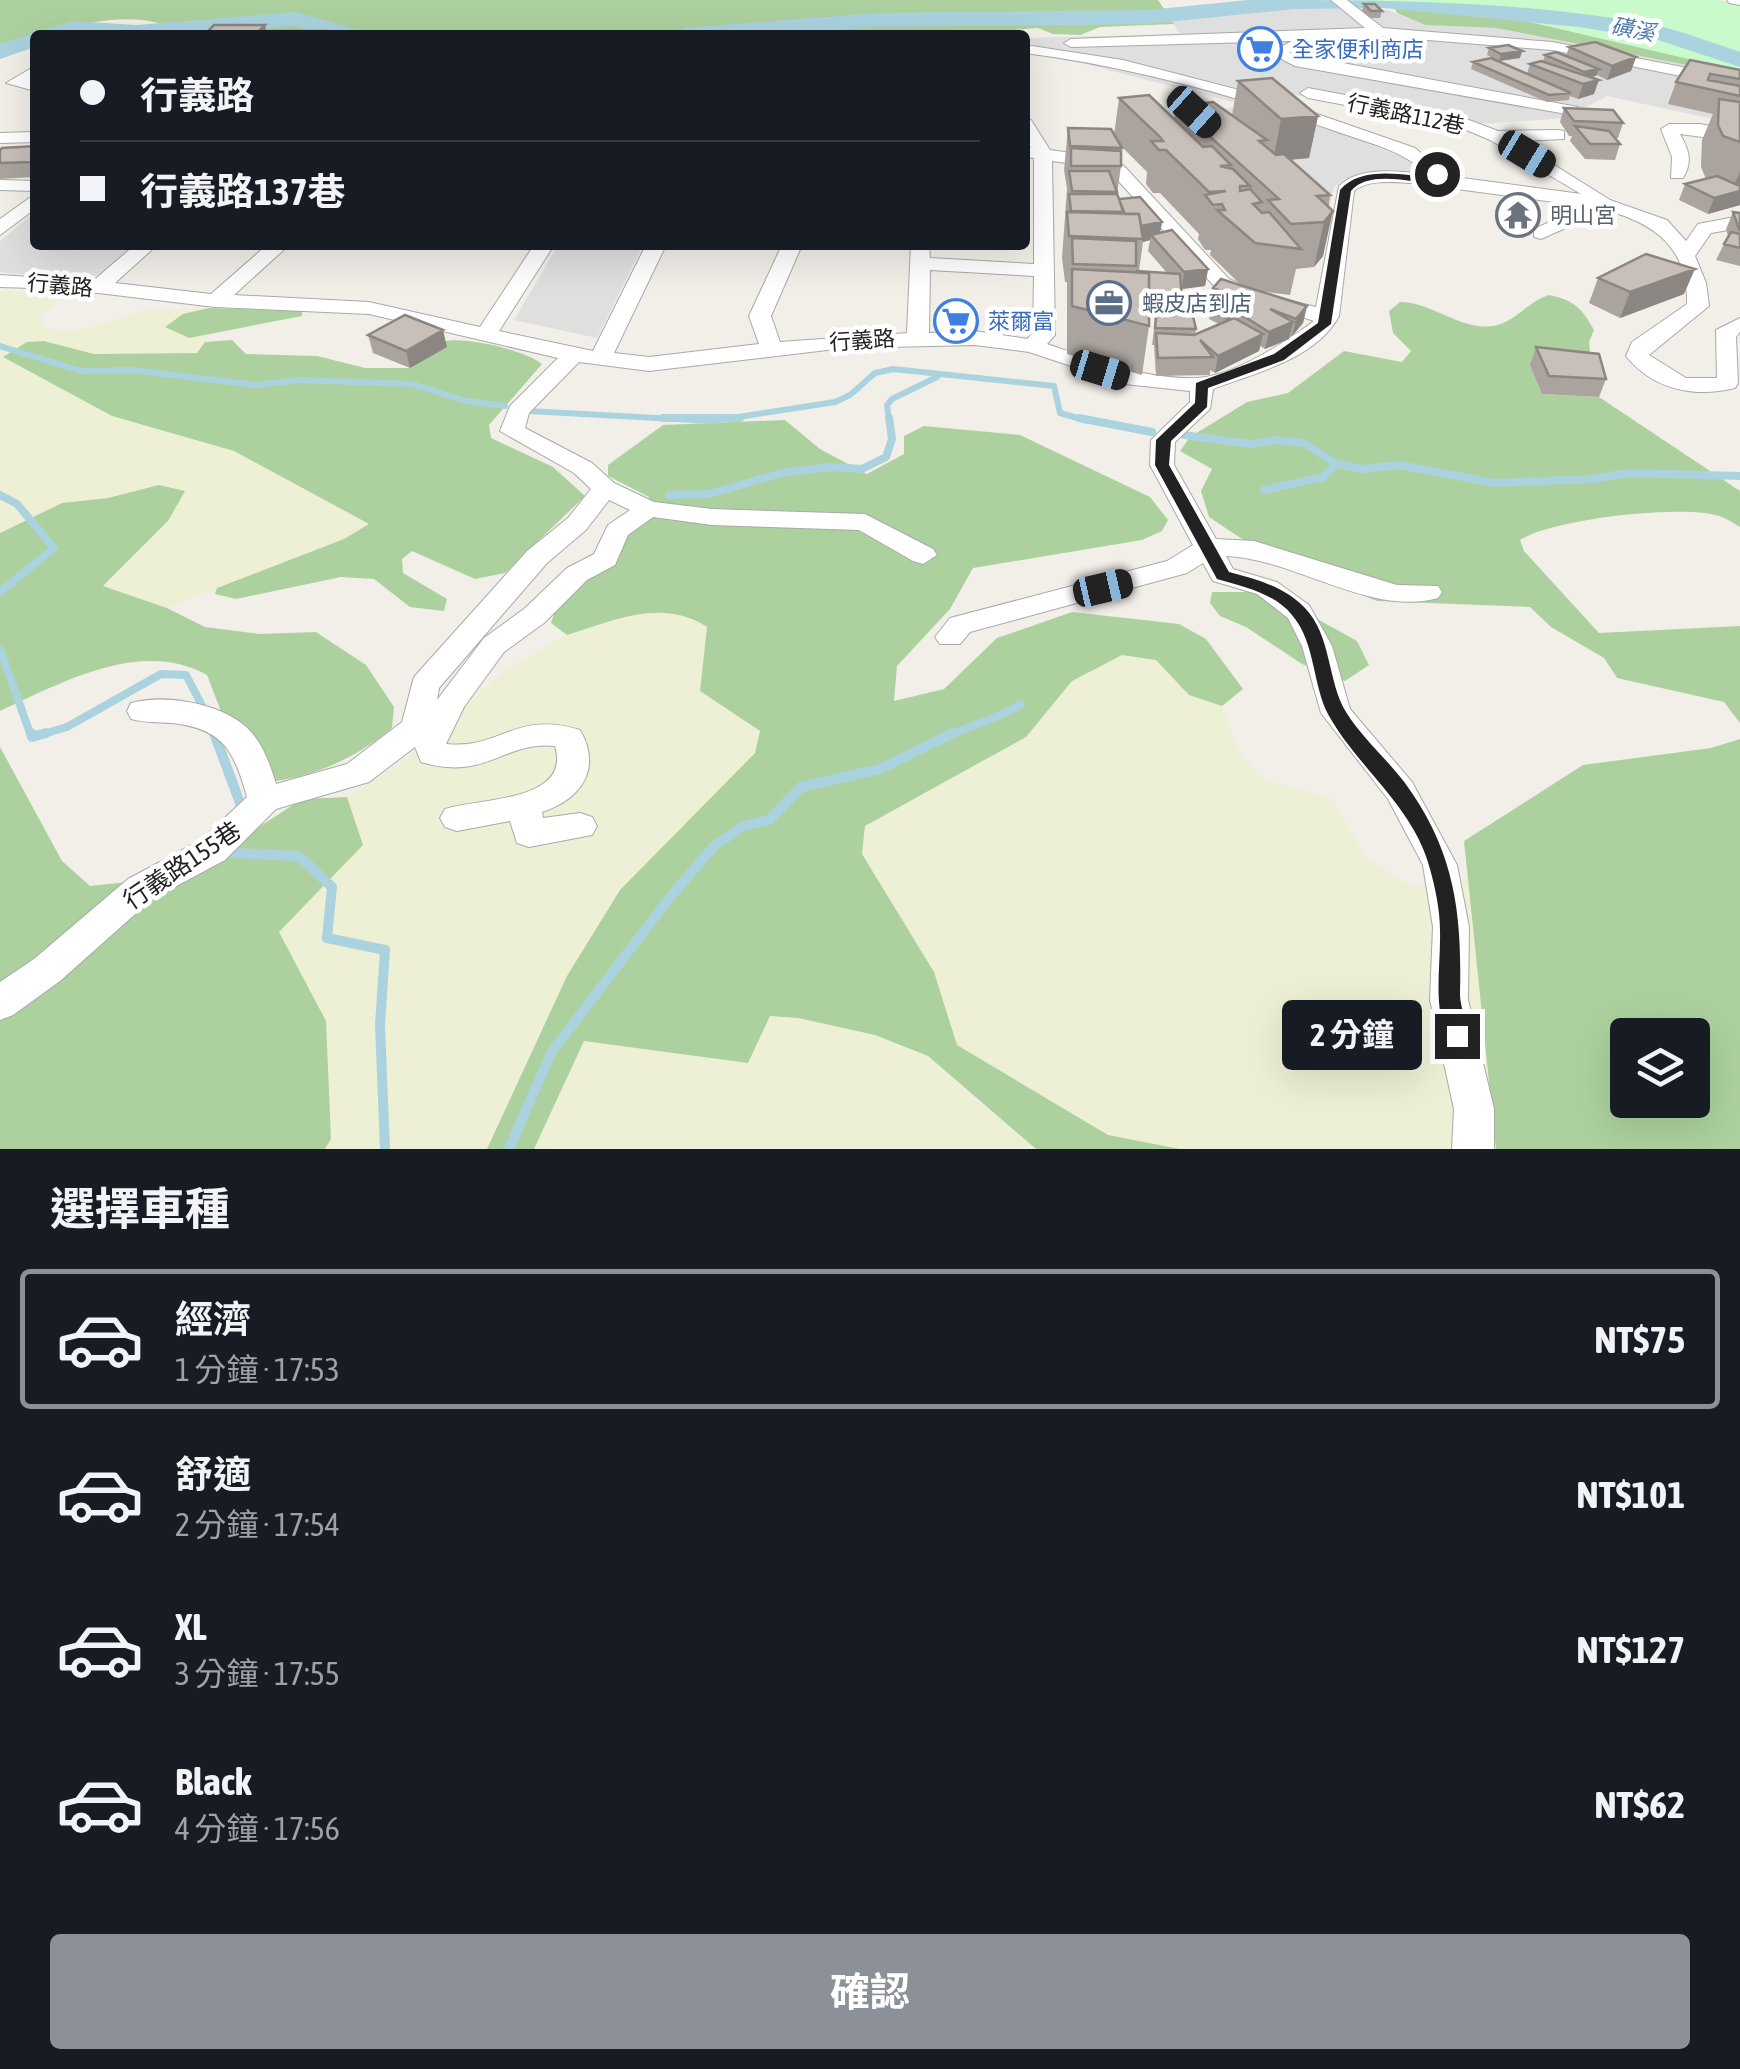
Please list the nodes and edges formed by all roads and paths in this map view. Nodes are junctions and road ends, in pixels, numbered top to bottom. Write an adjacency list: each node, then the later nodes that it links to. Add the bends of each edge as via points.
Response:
1 (1342, 4): 2 (street)
2 (1379, 32): 3 (street); 7 (street, via 1539,44)
3 (1324, 36): 4 (street); 10 (street, via 1276,52 1295,62)
4 (1030, 46)
5 (1030, 47): 18 (street, via 1259,100 1409,152)
6 (30, 74): 8 (street, via 14,83)
7 (1740, 83)
8 (30, 85)
9 (1308, 93): 12 (street, 行義路112巷, via 1460,122)
10 (1572, 110)
11 (1558, 134): 12 (street)
12 (1496, 136): 22 (street, 行義路112巷)
13 (0, 138): 14 (street)
14 (30, 138)
15 (1740, 138): 17 (street, via 1669,128 1680,149)
16 (1034, 152): 33 (street); 37 (street, via 1093,159 1118,170 1222,284)
17 (1677, 174)
18 (1443, 182): 22 (street); 37 (street, via 1386,176 1345,190 1331,223)
19 (0, 186): 20 (street)
20 (30, 186)
21 (30, 204): 24 (street)
22 (1604, 204): 25 (street); 32 (street, via 1660,224)
23 (1740, 222): 32 (street, via 1705,228)
24 (0, 229)
25 (1541, 234)
26 (142, 250): 35 (street)
27 (273, 250): 36 (street)
28 (541, 250): 39 (street)
29 (654, 250): 44 (street)
30 (790, 250): 42 (street, via 760,316)
31 (919, 254): 33 (street); 40 (street)
32 (1686, 255): 38 (street, via 1698,306 1640,347 1637,356 1667,379 1727,383 1732,374 1722,340)
33 (1043, 270): 41 (street, via 1044,335)
34 (0, 280): 35 (street, 行義路)
35 (98, 287): 36 (street, 行義路)
36 (215, 301): 39 (street, 行義路, via 355,306)
37 (1328, 316): 45 (street, 行義路, via 1279,357)
38 (1740, 324)
39 (486, 334): 43 (street, 行義路)
40 (918, 336): 41 (street, 行義路); 42 (street, 行義路)
41 (1032, 346): 45 (street, 行義路)
42 (771, 348): 44 (street, 行義路, via 649,364)
43 (574, 355): 44 (street, 行義路); 46 (street, via 525,403 512,431 584,468)
44 (600, 359)
45 (1201, 395): 48 (street, via 1164,440 1162,465)
46 (605, 488): 47 (street); 53 (street, 行義路155巷, via 425,686 416,727 358,773)
47 (648, 509): 49 (street, via 865,522); 54 (street, via 618,531 605,559 577,574 494,646 437,727 432,754 466,757 528,734 550,730 569,738 578,764 568,782)
48 (1208, 546): 50 (street, via 1254,549 1396,594); 51 (street, via 1178,567 960,625); 58 (street, via 1223,575 1267,588 1299,612 1317,646 1336,713 1400,790 1440,865 1451,926 1448,1000 1474,1109)
49 (923, 556)
50 (1428, 592)
51 (950, 637)
52 (142, 710): 53 (street, via 178,711 240,740)
53 (265, 800): 57 (street, 行義路155巷, via 213,850 140,889)
54 (525, 806): 55 (street); 56 (street, via 529,834)
55 (457, 818)
56 (580, 826)
57 (0, 1003)
58 (1473, 1149)

